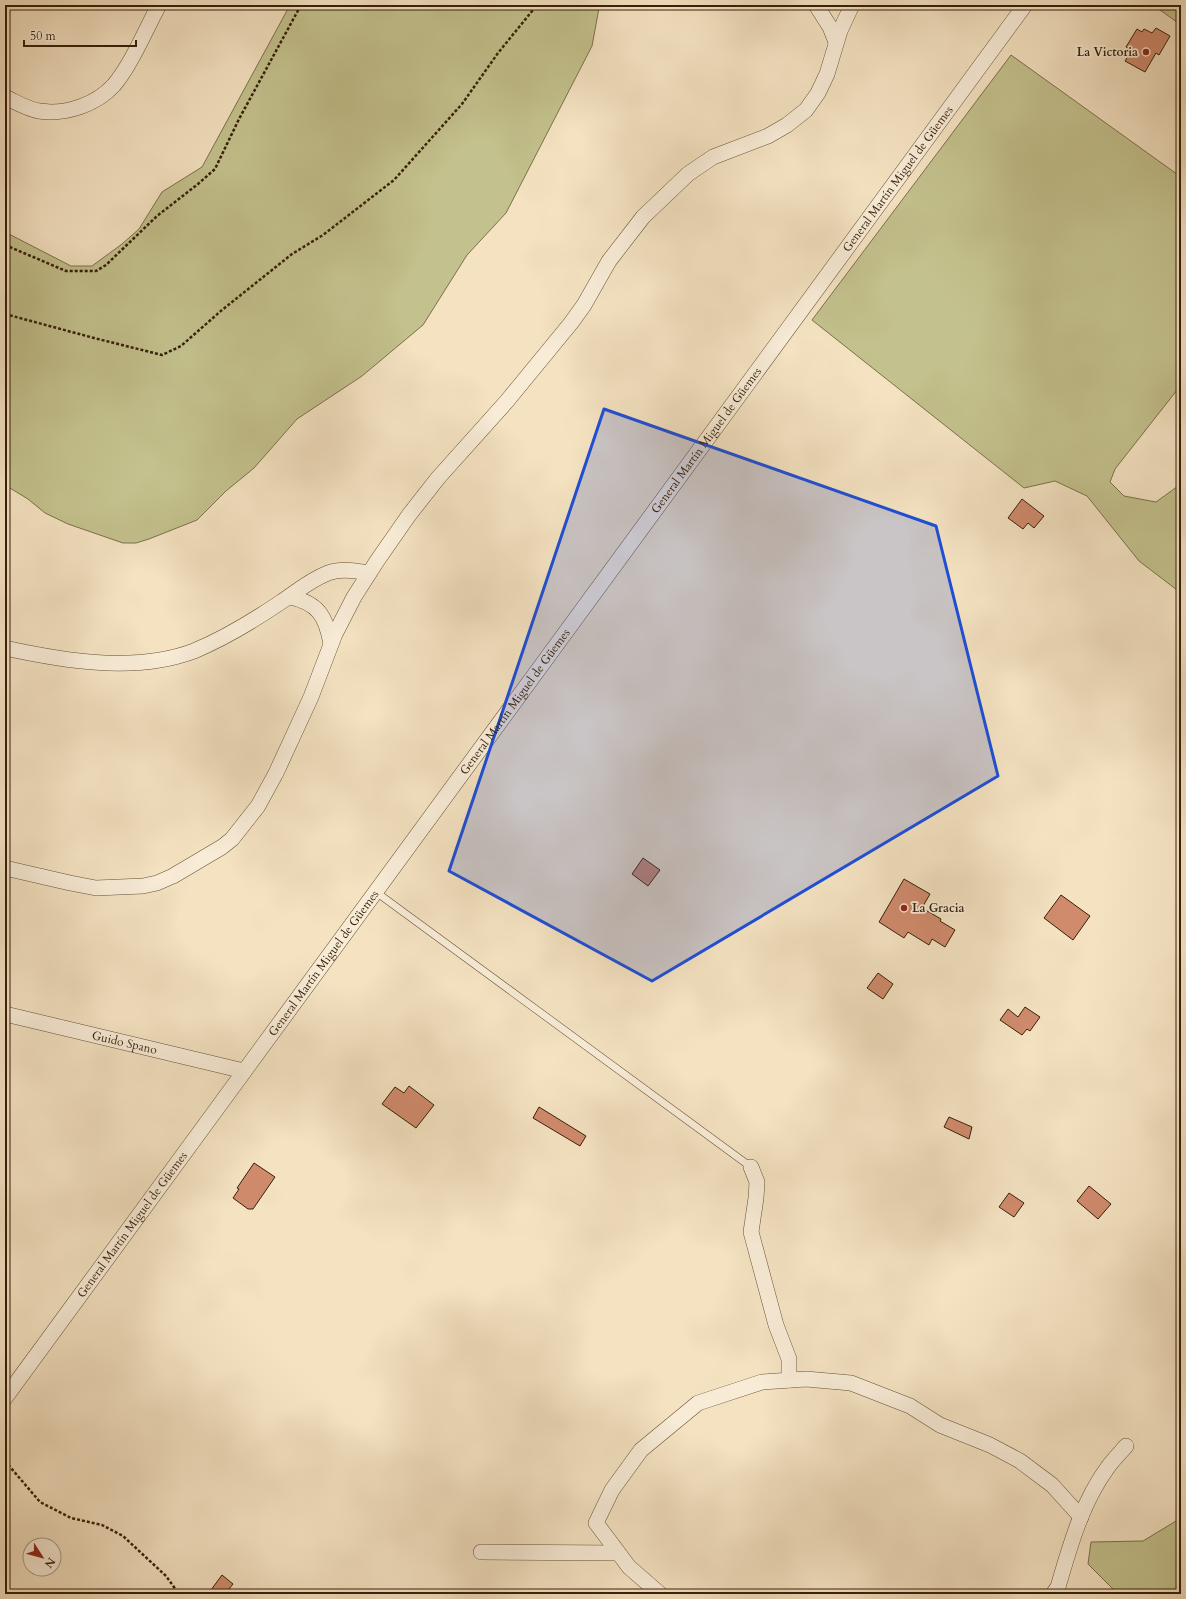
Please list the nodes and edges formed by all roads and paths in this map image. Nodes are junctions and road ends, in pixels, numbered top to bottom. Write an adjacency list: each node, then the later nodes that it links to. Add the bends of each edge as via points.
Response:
1 (159, 5): 8 (street, via 126,67 114,84 101,96 79,107 59,112 39,111)
2 (301, 5): 9 (path, via 215,169 157,216 106,265 96,271 66,271)
3 (537, 5): 10 (path, via 498,53 462,104 394,180 323,235 292,254 180,346 162,355)
4 (816, 5): 7 (street)
5 (852, 5): 7 (street)
6 (1025, 5): 16 (street, General Martín Miguel de Güemes)
7 (836, 42): 11 (street, via 827,74 806,110 768,136 713,157 688,174 643,217 609,261 571,323 438,478)
8 (5, 97)
9 (5, 245)
10 (5, 314)
11 (369, 573): 12 (street, via 347,569 329,573 312,581); 13 (street)
12 (290, 597): 13 (street, via 311,604 319,610 328,629); 14 (street, via 224,637 193,651 162,659 132,662 74,661)
13 (331, 644): 15 (street, via 311,697 276,773 258,806 239,831 222,847 173,876 143,886 96,888)
14 (5, 648)
15 (5, 868)
16 (376, 892): 18 (street, General Martín Miguel de Güemes); 19 (lane)
17 (5, 1014): 18 (street, Guido Spano)
18 (244, 1071): 21 (street, General Martín Miguel de Güemes)
19 (751, 1167): 20 (street, via 757,1182 751,1232 776,1325 789,1359)
20 (789, 1380): 24 (street, via 851,1383 910,1406 940,1425 990,1445 1020,1461 1052,1485); 26 (street, via 762,1382 698,1403 641,1450 612,1490 596,1523)
21 (5, 1398)
22 (1126, 1446): 24 (street, via 1096,1484)
23 (5, 1461): 28 (path, via 40,1502 71,1518 102,1525 123,1536 166,1576)
24 (1081, 1517): 27 (street)
25 (480, 1552): 26 (street)
26 (618, 1553): 29 (street, via 629,1567)
27 (1060, 1592)
28 (179, 1594)
29 (660, 1594)

